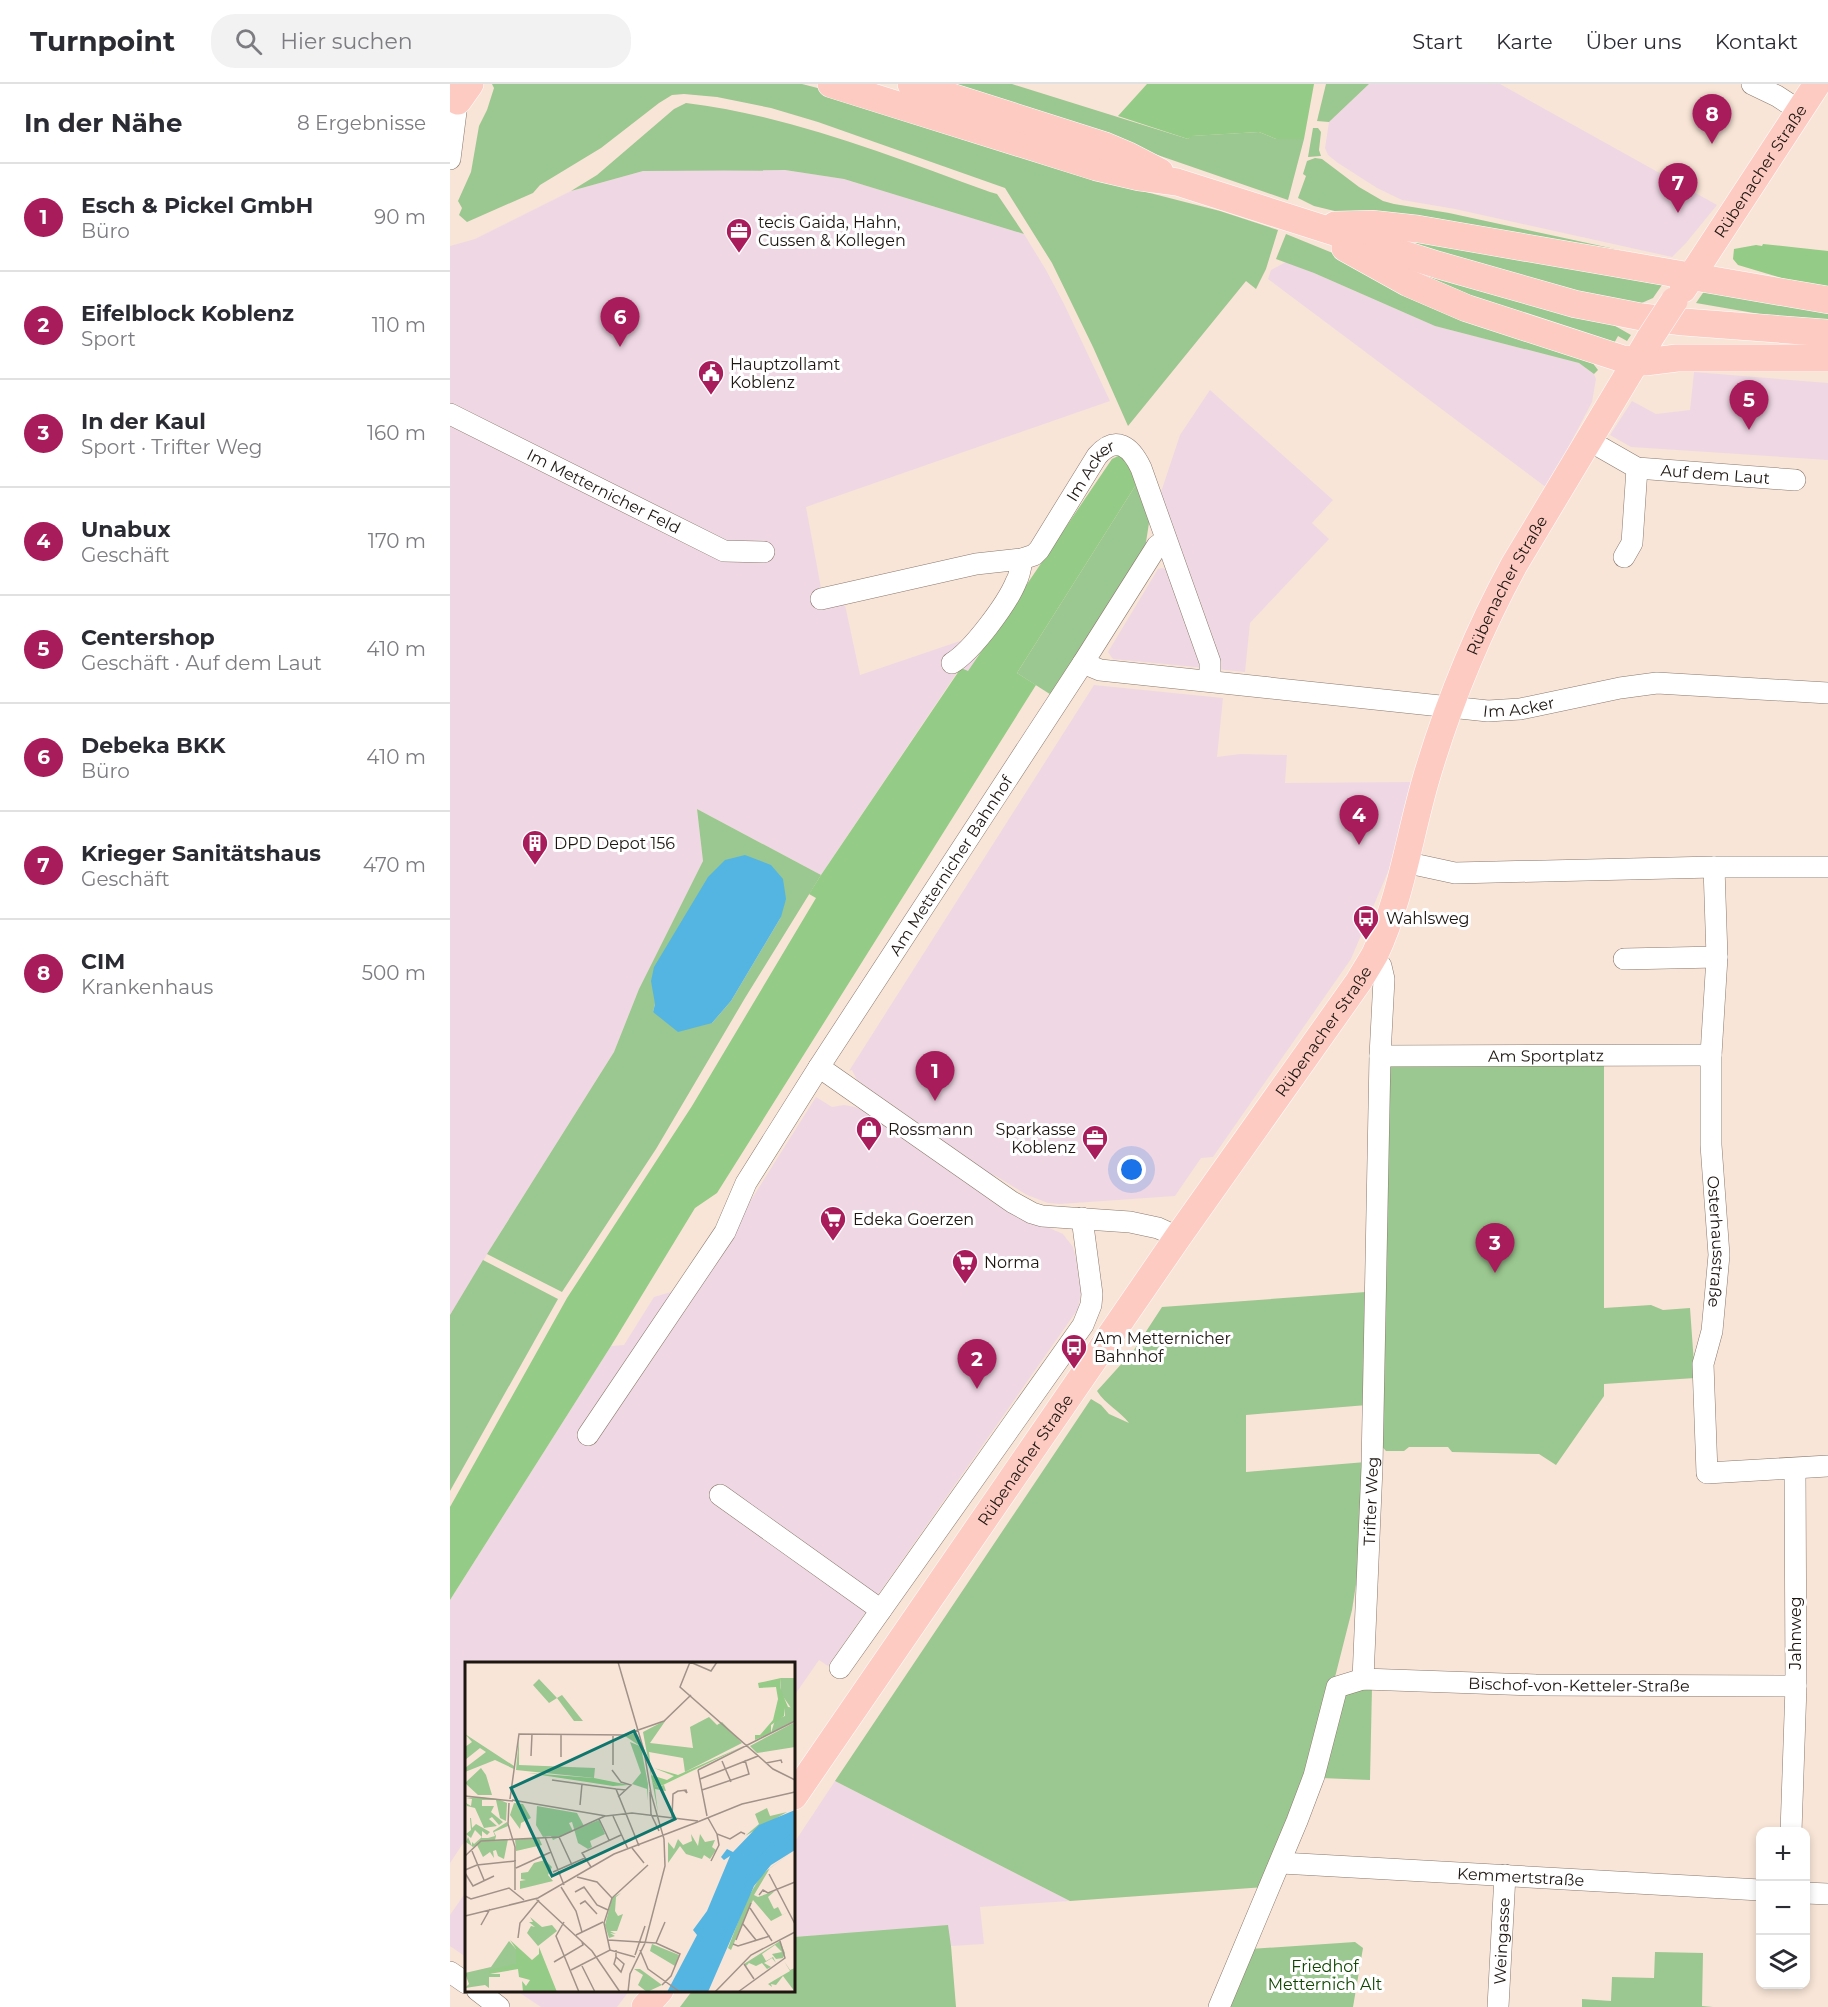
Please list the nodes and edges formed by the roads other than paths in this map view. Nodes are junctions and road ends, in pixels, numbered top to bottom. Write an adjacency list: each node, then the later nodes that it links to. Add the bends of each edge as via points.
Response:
1 (831, 84): 8 (main road, via 1096,167)
2 (911, 84): 8 (main road, via 1117,150)
3 (1752, 84): 6 (street)
4 (1817, 84): 6 (main road, Rübenacher Straße)
5 (459, 88): 7 (street)
6 (1800, 111): 10 (main road, Rübenacher Straße)
7 (450, 159)
8 (1177, 182): 9 (main road)
9 (1313, 226): 10 (main road, via 1372,224 1418,229); 12 (main road, via 1575,304 1684,322); 13 (main road, via 1350,252 1466,309 1590,349)
10 (1691, 275): 11 (main road); 13 (main road, Rübenacher Straße, bridge)
11 (1828, 300)
12 (1828, 333)
13 (1644, 350): 14 (main road, via 1677,358); 16 (main road, Rübenacher Straße)
14 (1828, 358)
15 (450, 414): 20 (street, Im Metternicher Feld, via 724,551)
16 (1588, 440): 17 (street, Auf dem Laut); 28 (main road, Rübenacher Straße, via 1500,592)
17 (1636, 468): 18 (street, Auf dem Laut); 21 (street, via 1632,543)
18 (1796, 480)
19 (1165, 540): 22 (street, Im Acker, via 1136,459 1126,448 1111,446 1097,456 1039,550); 25 (street, via 1157,546); 26 (street, Im Acker, via 1210,662)
20 (764, 552)
21 (1624, 557)
22 (1022, 559): 23 (street, via 976,564); 24 (street, via 1011,592 977,640)
23 (821, 599)
24 (951, 663)
25 (1083, 663): 26 (street, Im Acker, via 1100,670); 37 (street, Am Metternicher Bahnhof)
26 (1210, 681): 28 (street, Im Acker)
27 (1828, 693): 28 (street, Im Acker, via 1657,683 1520,709 1488,711)
28 (1449, 706): 29 (main road, Rübenacher Straße)
29 (1404, 862): 30 (street, via 1455,873); 32 (main road, Rübenacher Straße)
30 (1714, 867): 31 (street); 33 (street, Osterhausstraße)
31 (1828, 867)
32 (1374, 956): 36 (street, Trifter Weg, via 1384,979); 39 (main road, Rübenacher Straße)
33 (1717, 957): 34 (street); 35 (street, Osterhausstraße)
34 (1624, 959)
35 (1712, 1055): 36 (street, Am Sportplatz); 42 (street, Osterhausstraße, via 1711,1145 1719,1255 1712,1331 1703,1364 1707,1473)
36 (1380, 1056): 46 (street, Trifter Weg, via 1372,1467)
37 (819, 1067): 38 (street, via 1022,1208 1042,1216); 40 (street, Am Metternicher Bahnhof, via 746,1182 725,1232)
38 (1082, 1218): 39 (street, via 1158,1228); 44 (street, Rübenacher Straße, via 1092,1294 1087,1317)
39 (1172, 1246): 48 (main road, Rübenacher Straße)
40 (588, 1436)
41 (1828, 1466): 42 (street)
42 (1795, 1469): 47 (street, Jahnweg)
43 (720, 1495): 44 (street)
44 (881, 1610): 45 (street, Rübenacher Straße)
45 (840, 1668)
46 (1363, 1679): 47 (street, Bischof-von-Ketteler-Straße, via 1536,1685); 50 (street, via 1337,1687 1314,1776)
47 (1796, 1686): 49 (street, Jahnweg)
48 (795, 1795)
49 (1791, 1827)
50 (1281, 1863): 51 (street, Kemmertstraße); 63 (street)
51 (1505, 1875): 52 (street, Kemmertstraße); 64 (street, Weingasse)
52 (1756, 1890)
53 (1810, 1893): 54 (street)
54 (1828, 1894)
55 (450, 1972): 56 (street)
56 (465, 1982)
57 (480, 1992): 60 (street)
58 (658, 1992): 61 (main road)
59 (659, 1992): 62 (main road)
60 (499, 2007)
61 (645, 2007)
62 (652, 2007)
63 (1219, 2007)
64 (1498, 2007)

